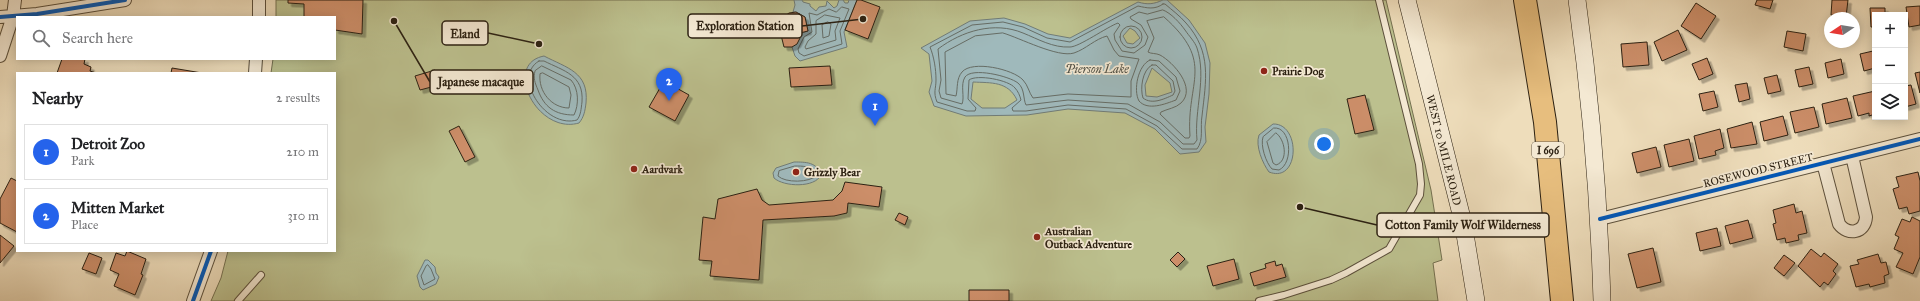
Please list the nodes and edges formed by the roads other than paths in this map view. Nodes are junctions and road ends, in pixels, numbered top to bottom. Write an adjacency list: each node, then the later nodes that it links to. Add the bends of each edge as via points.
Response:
1 (15, 0): 8 (street)
2 (125, 0): 8 (street)
3 (259, 0): 9 (street)
4 (1379, 0): 22 (lane, via 1418,164 1420,195 1389,249 1331,280)
5 (1407, 0): 23 (main road, WEST 10 MILE ROAD, via 1463,222)
6 (1525, 0): 24 (highway, I 696, via 1545,122)
7 (1577, 0): 17 (main road, via 1590,103)
8 (12, 16): 10 (street); 11 (street)
9 (259, 16)
10 (0, 17)
11 (0, 56)
12 (256, 60): 13 (street)
13 (255, 72)
14 (1920, 138): 15 (street, ROSEWOOD STREET)
15 (1852, 156): 16 (street, ROSEWOOD STREET); 16 (street, via 1866,217 1866,224 1855,232 1843,229 1839,224)
16 (1823, 163): 17 (street, ROSEWOOD STREET)
17 (1600, 219): 25 (main road)
18 (212, 252): 20 (street)
19 (261, 275): 21 (lane)
20 (193, 301)
21 (238, 301)
22 (1259, 301)
23 (1476, 301)
24 (1562, 301)
25 (1602, 301)

